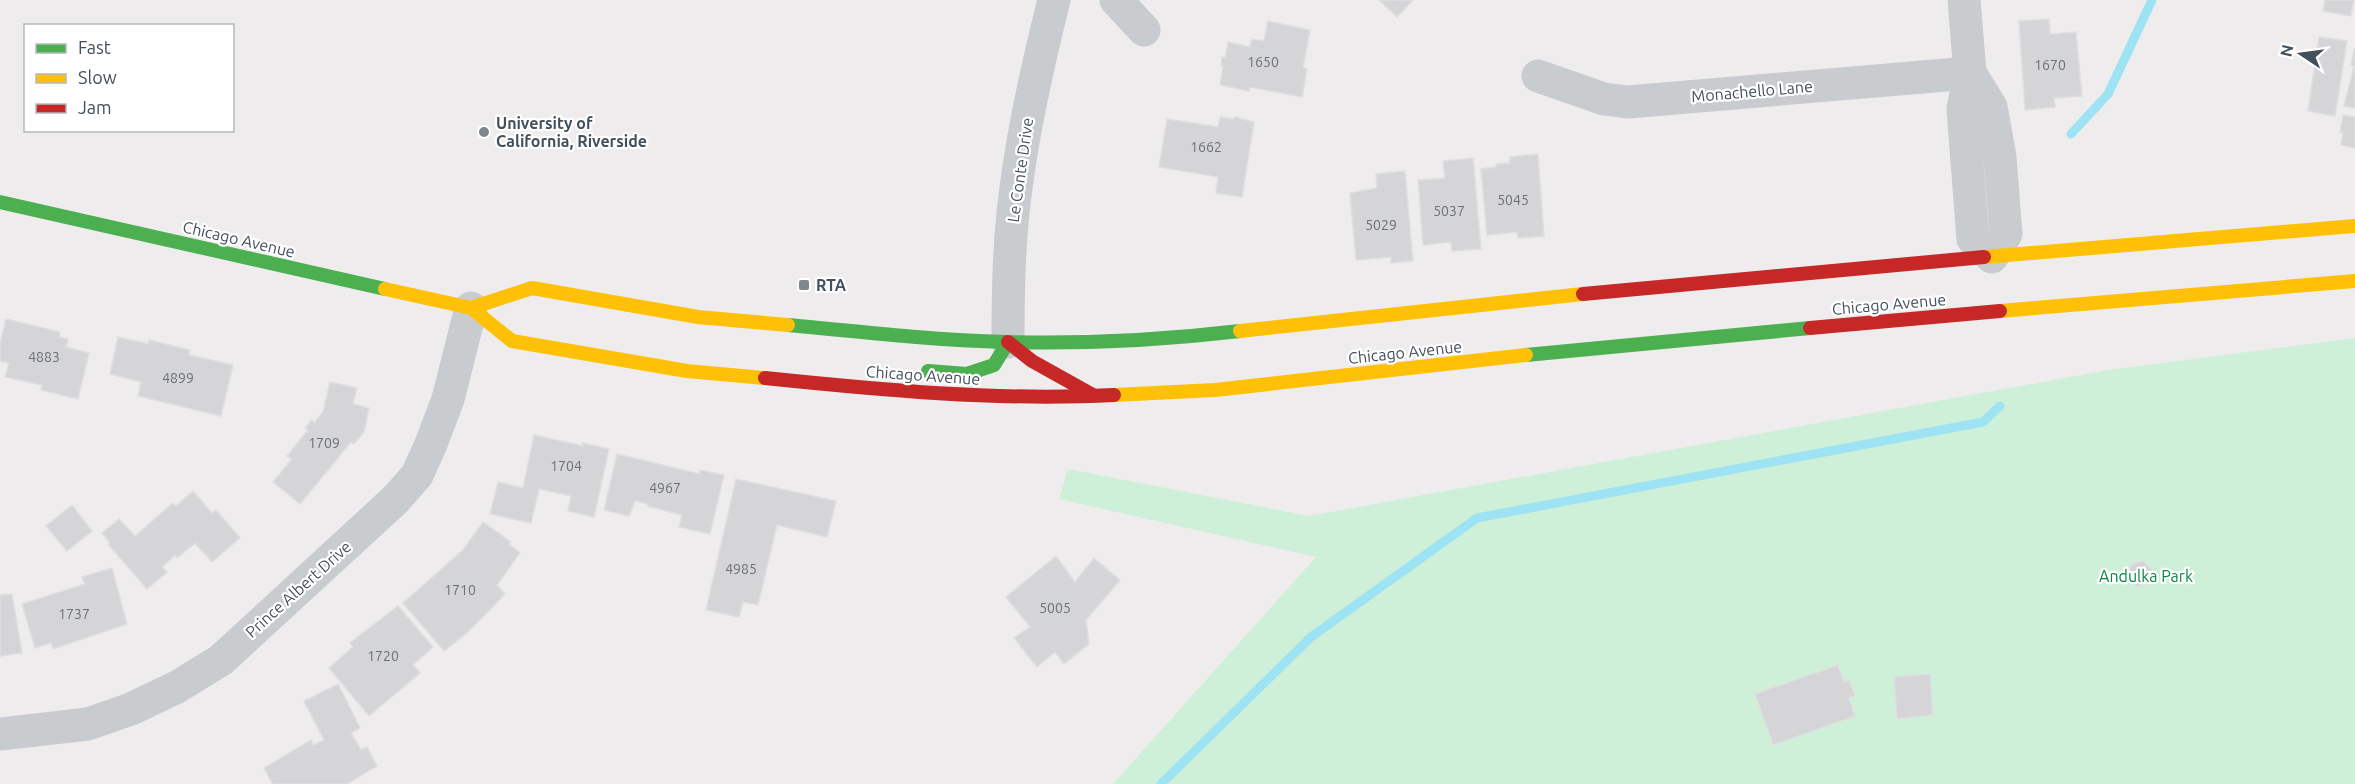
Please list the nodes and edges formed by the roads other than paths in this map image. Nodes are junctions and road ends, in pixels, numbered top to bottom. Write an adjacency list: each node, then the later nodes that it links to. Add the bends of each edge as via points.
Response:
1 (1054, 0): 12 (street, Le Conte Drive, via 1030,100 1016,182 1008,264)
2 (1116, 0): 4 (street)
3 (1964, 0): 5 (street)
4 (1144, 30)
5 (1971, 73): 6 (street, Monachello Lane, via 1628,102 1604,99); 9 (street, via 1991,107 2000,157 2006,234)
6 (1538, 76)
7 (0, 202): 11 (main road, Chicago Avenue)
8 (2355, 226): 9 (main road)
9 (1992, 257): 12 (main road, via 1674,285 1207,335)
10 (2355, 281): 16 (main road, Chicago Avenue, via 1848,324 1215,390)
11 (471, 308): 12 (main road, via 532,288 698,317); 15 (main road, Chicago Avenue, via 512,341 687,371); 17 (street, Prince Albert Drive, via 448,399 417,476 221,660 177,687 88,724)
12 (1008, 342): 14 (main road, via 994,365 967,374); 16 (main road, via 1032,361)
13 (787, 368): 15 (main road)
14 (910, 370)
15 (769, 379): 16 (main road, Chicago Avenue, via 918,393)
16 (1095, 396)
17 (0, 734)

